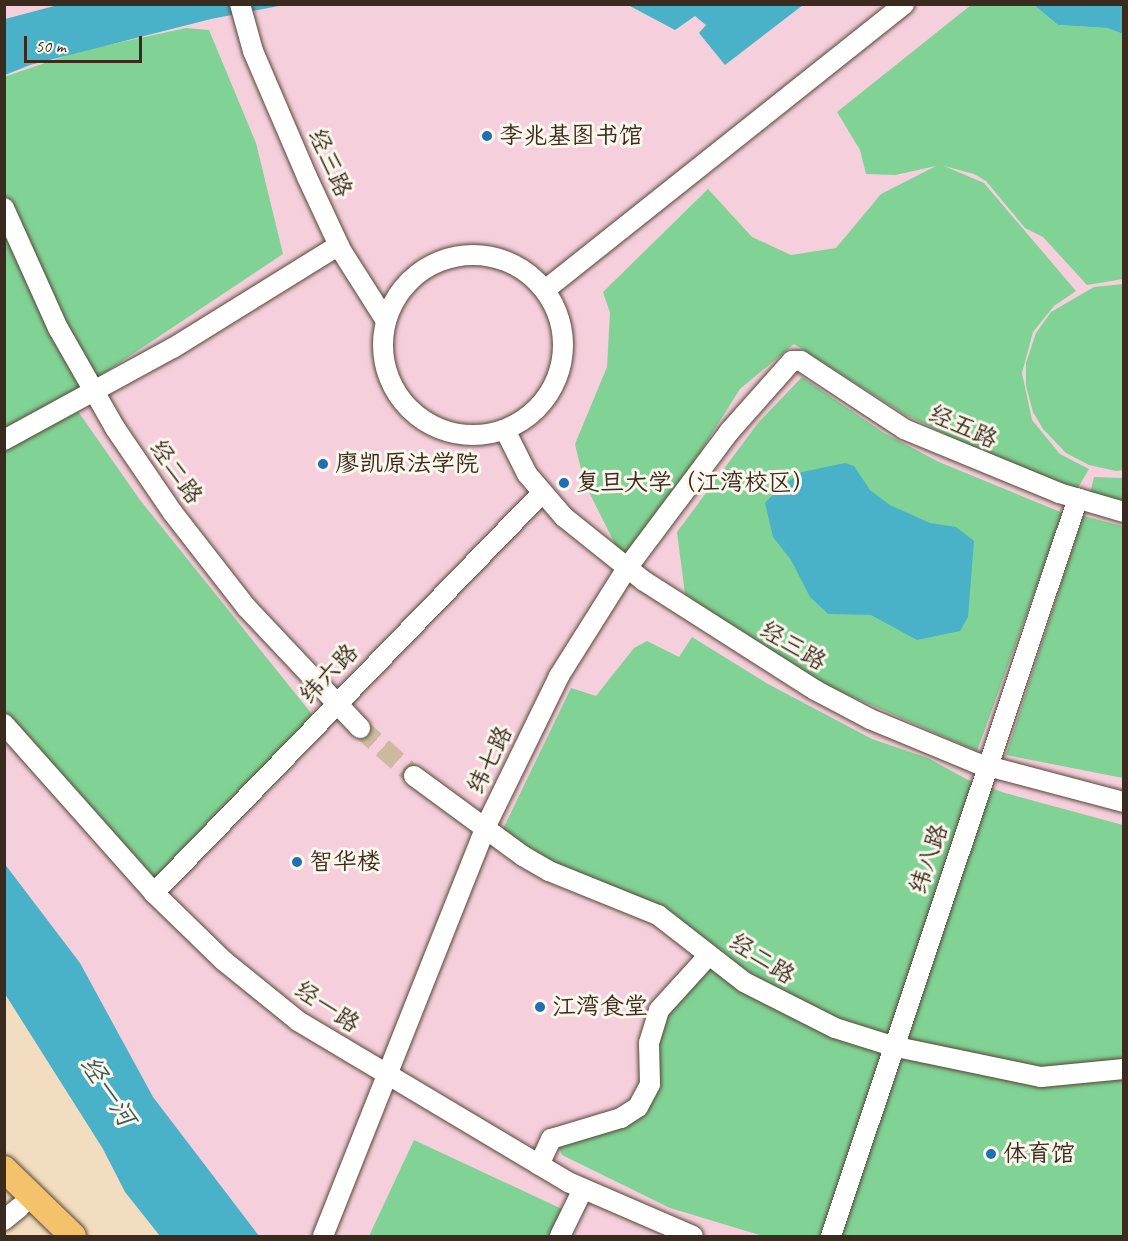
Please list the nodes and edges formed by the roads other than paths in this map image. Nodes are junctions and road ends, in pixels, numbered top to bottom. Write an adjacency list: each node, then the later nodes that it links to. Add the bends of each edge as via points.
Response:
1 (904, 4): 5 (lane)
2 (241, 11): 4 (lane, 经三路, via 258,61)
3 (4, 208): 8 (lane, 经二路, via 58,328)
4 (339, 245): 6 (lane, 经三路); 8 (lane)
5 (545, 291): 6 (lane, via 529,274 507,261 482,255 458,256 431,265 410,281); 9 (lane, via 560,321 563,348 559,373 537,409)
6 (386, 321): 9 (lane, via 384,363 393,389 413,413 444,432 473,436)
7 (796, 360): 12 (lane, 经五路, via 904,429 982,464); 14 (lane, 纬七路, via 729,432)
8 (94, 392): 10 (lane); 15 (lane, 经二路, via 173,513 227,582)
9 (505, 430): 11 (lane, 经三路, via 527,474)
10 (4, 440)
11 (542, 492): 14 (lane, 经三路, via 564,518); 15 (lane, 纬六路)
12 (1078, 498): 13 (lane, 经五路); 18 (lane, 纬八路)
13 (1124, 512)
14 (627, 568): 18 (lane, 经三路, via 726,636 815,690 870,720); 21 (lane, 纬七路, via 559,676)
15 (338, 702): 17 (lane, 经二路); 22 (lane, 纬六路)
16 (4, 724): 22 (lane, 经一路)
17 (360, 728)
18 (987, 767): 20 (lane, 经三路); 24 (lane, 纬八路)
19 (414, 776): 21 (lane, 经二路)
20 (1124, 802)
21 (486, 826): 23 (lane, 经二路, via 549,871 658,915); 26 (lane, 纬七路)
22 (154, 893): 26 (lane, 经一路, via 224,961 298,1021)
23 (709, 955): 24 (lane, 经二路, via 765,995 835,1028); 27 (lane, via 659,1010 649,1043 650,1084 638,1107 621,1118 551,1139)
24 (892, 1046): 25 (lane, 经二路, via 1041,1077); 36 (lane, 纬八路)
25 (1124, 1069)
26 (387, 1077): 27 (lane, 经一路); 33 (lane, 纬七路)
27 (539, 1165): 29 (lane, 经一路)
28 (4, 1169): 32 (main road)
29 (583, 1189): 34 (lane); 35 (lane, 经一路)
30 (10, 1206): 31 (main road)
31 (47, 1236)
32 (73, 1236)
33 (323, 1236)
34 (560, 1236)
35 (693, 1236)
36 (831, 1236)

